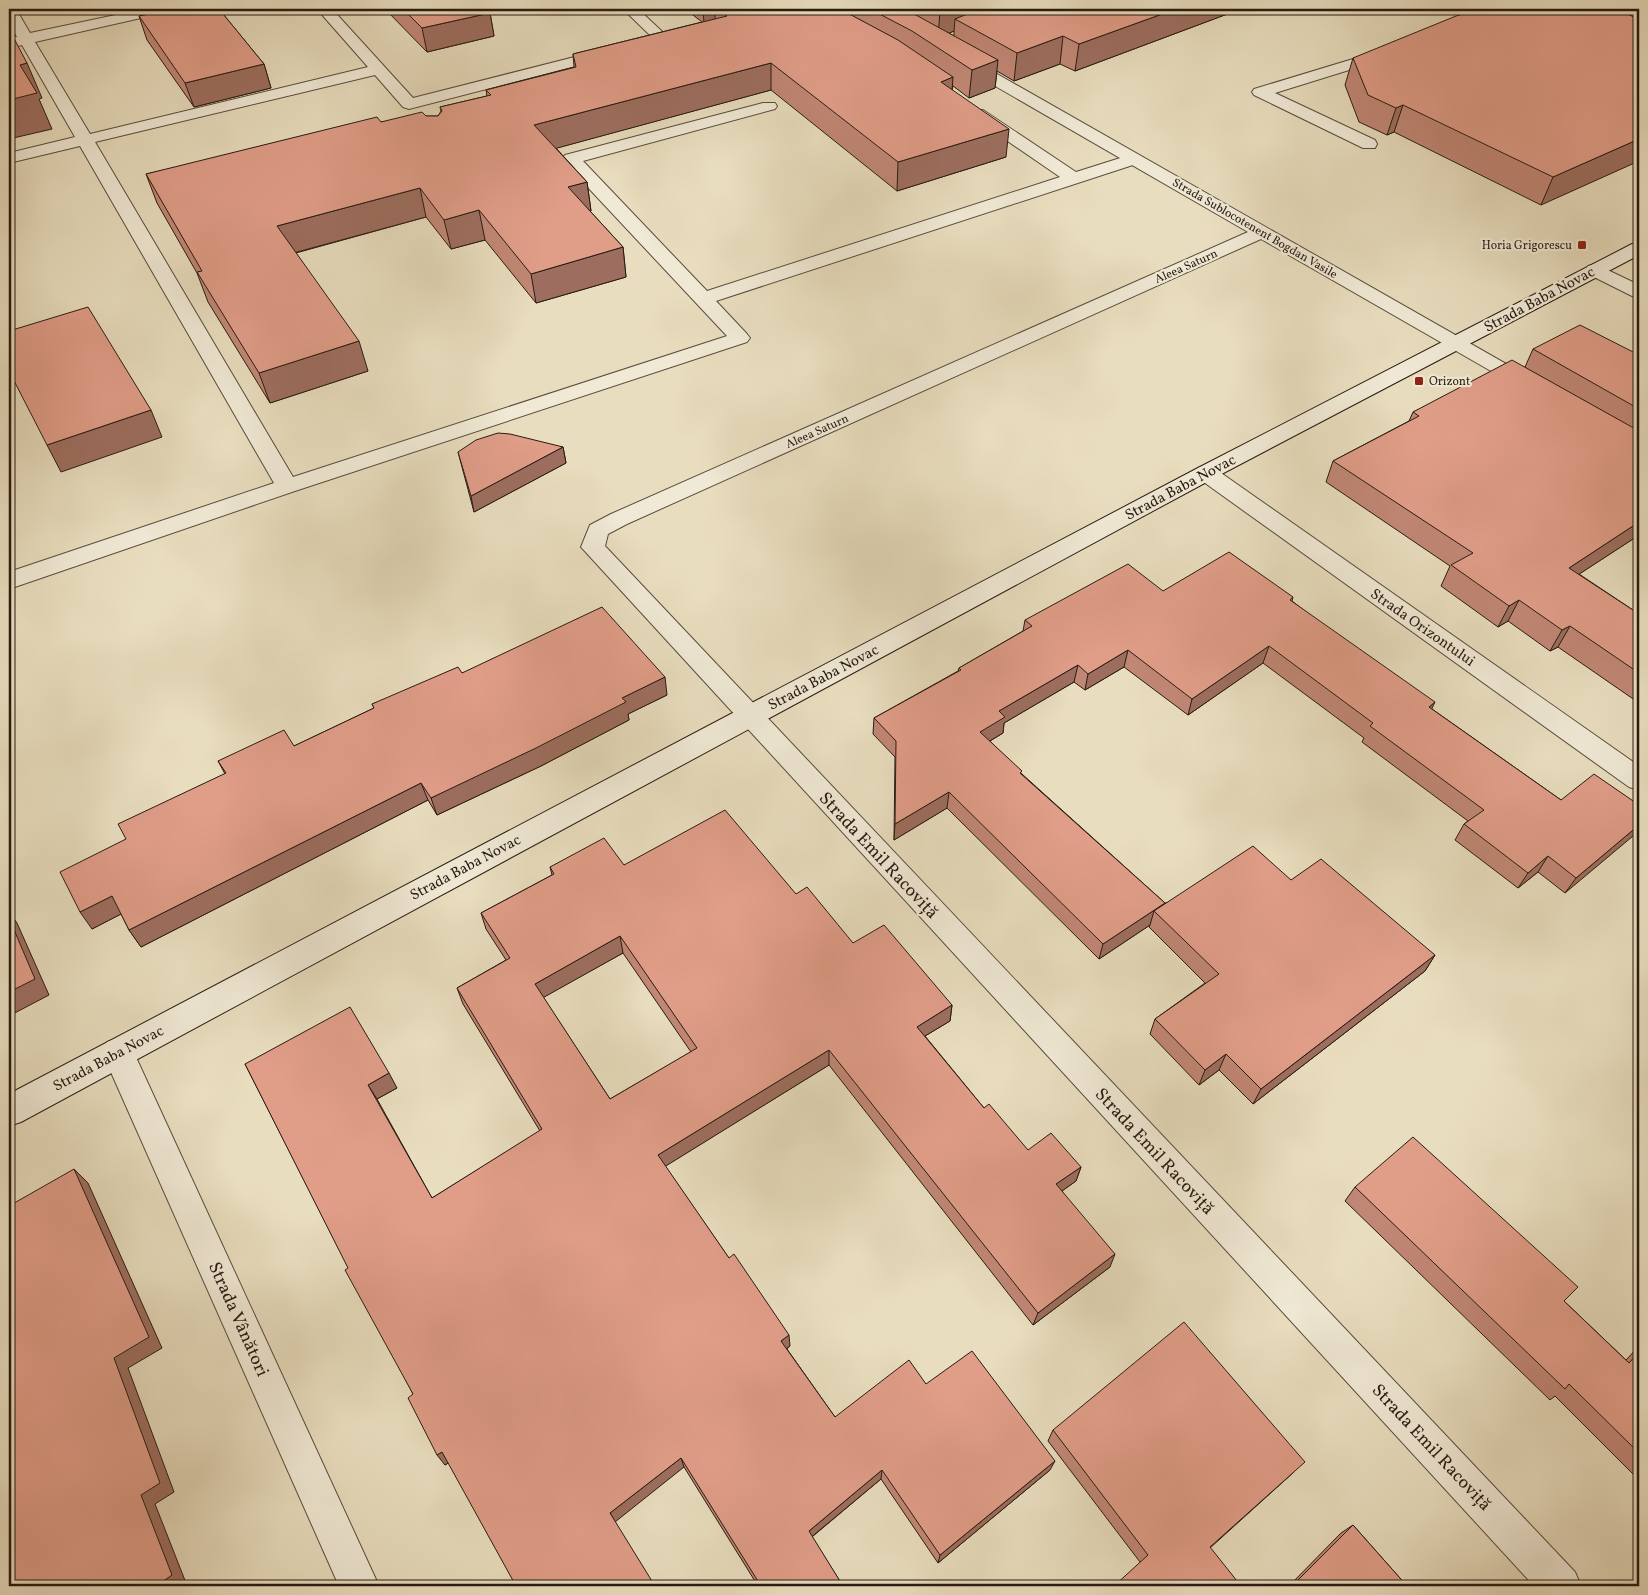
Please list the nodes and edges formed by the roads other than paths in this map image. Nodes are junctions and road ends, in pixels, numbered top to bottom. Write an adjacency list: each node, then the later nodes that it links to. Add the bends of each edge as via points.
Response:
1 (9, 9): 7 (street)
2 (163, 9): 7 (street)
3 (324, 9): 12 (street)
4 (630, 9): 6 (street)
5 (682, 35): 6 (street)
6 (663, 40): 8 (street)
7 (18, 41): 17 (street)
8 (644, 45)
9 (1404, 49): 18 (street, via 1260,92)
10 (625, 50): 13 (street)
11 (946, 51): 20 (street, Strada Sublocotenent Bogdan Vasile)
12 (378, 69): 13 (street); 17 (street)
13 (409, 104): 16 (street)
14 (769, 106): 26 (street, via 571,159)
15 (968, 107): 21 (street)
16 (420, 117)
17 (85, 140): 19 (street); 30 (street)
18 (1369, 144)
19 (9, 158)
20 (1133, 159): 21 (street); 22 (street, Strada Sublocotenent Bogdan Vasile)
21 (1073, 178): 26 (street)
22 (1262, 232): 27 (street, Strada Sublocotenent Bogdan Vasile); 32 (street, Aleea Saturn, via 598,530 593,547)
23 (1639, 248): 24 (street, Strada Baba Novac)
24 (1595, 270): 25 (street); 27 (street, Strada Baba Novac)
25 (1639, 292)
26 (703, 298): 30 (street, via 740,338)
27 (1455, 343): 28 (street, Strada Sublocotenent Bogdan Vasile); 29 (street, Strada Baba Novac)
28 (1547, 395)
29 (1206, 473): 32 (street, Strada Baba Novac); 33 (street, Strada Orizontului)
30 (287, 486): 31 (street)
31 (9, 581)
32 (749, 716): 34 (street, Strada Baba Novac); 37 (street, Strada Emil Racoviță)
33 (1639, 780)
34 (118, 1052): 35 (street, Strada Baba Novac); 36 (street, Strada Vânători)
35 (9, 1111)
36 (359, 1586)
37 (1561, 1586)

